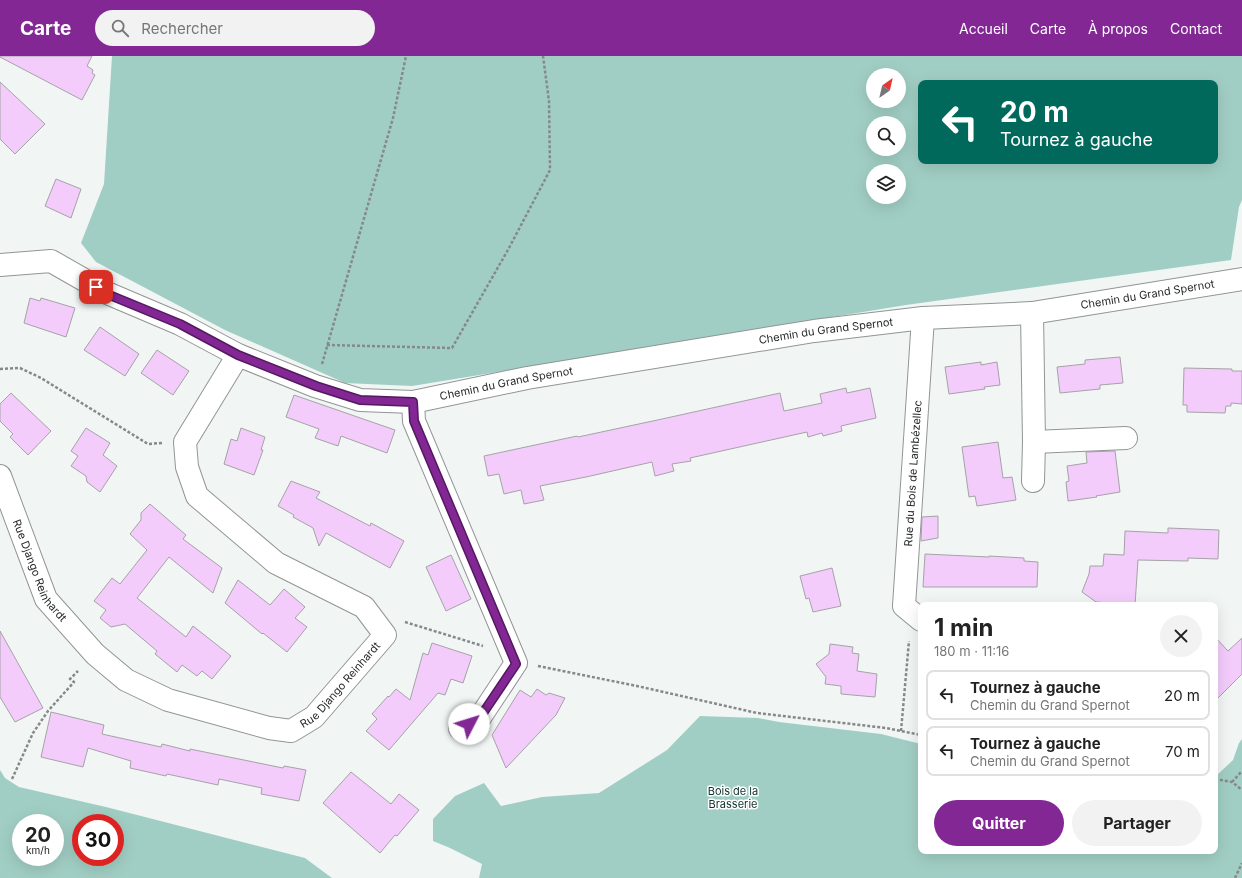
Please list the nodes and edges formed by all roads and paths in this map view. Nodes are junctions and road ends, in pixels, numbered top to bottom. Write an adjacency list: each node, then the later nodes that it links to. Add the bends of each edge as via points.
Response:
1 (406, 56): 7 (path, via 393,118)
2 (543, 56): 7 (path, via 549,101 550,170 452,348)
3 (0, 265): 8 (street, Chemin du Grand Spernot, via 51,261 107,294 180,324)
4 (1242, 279): 5 (street, Chemin du Grand Spernot)
5 (1032, 313): 6 (street, Chemin du Grand Spernot); 14 (street)
6 (923, 318): 11 (street, Chemin du Grand Spernot, via 814,330 542,375); 18 (street, Rue du Bois de Lambézellec, via 904,606)
7 (327, 345): 10 (path)
8 (238, 355): 10 (street, Chemin du Grand Spernot); 13 (street)
9 (0, 369): 13 (path, via 20,368 41,378 148,444)
10 (316, 386): 11 (street, Chemin du Grand Spernot, via 360,400)
11 (413, 402): 20 (street, via 414,421)
12 (1126, 438): 14 (street)
13 (185, 442): 17 (street, Rue Django Reinhardt, via 187,467 197,496 276,563 364,607)
14 (1034, 442): 16 (street)
15 (0, 476): 19 (street, Rue Django Reinhardt, via 46,599)
16 (1033, 481)
17 (371, 616): 19 (street, Rue Django Reinhardt, via 386,635 314,717 291,731 269,728 168,700 126,680); 20 (path, via 401,621)
18 (916, 616): 22 (path)
19 (95, 654): 25 (path, via 70,679 74,682 48,711 33,733)
20 (514, 659): 21 (street, via 479,719); 22 (path, via 535,666 757,713)
21 (460, 728)
22 (901, 731): 23 (path)
23 (918, 735)
24 (1242, 771): 27 (path)
25 (12, 779)
26 (1218, 780): 27 (path)
27 (1232, 782): 28 (path)
28 (1242, 790)
29 (1242, 863): 30 (path)
30 (1235, 878)

